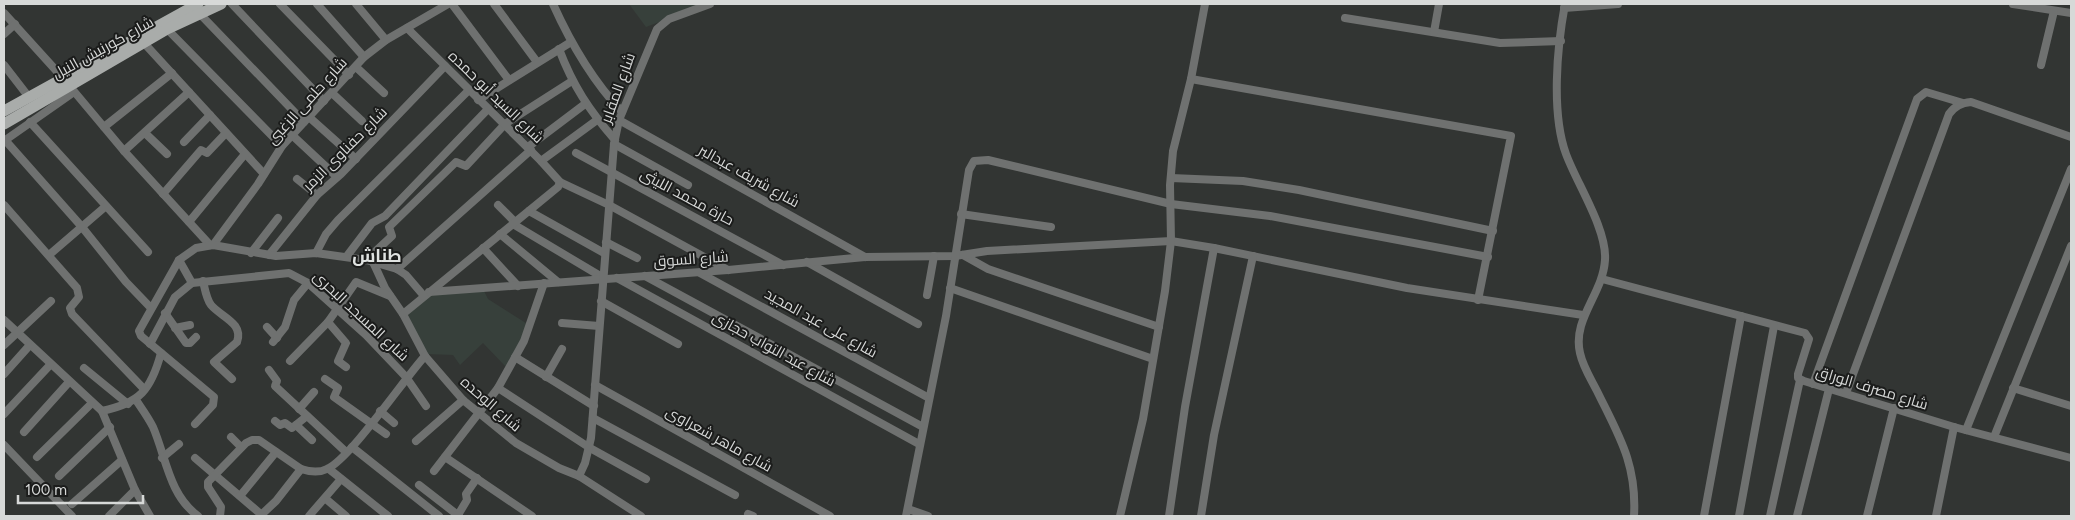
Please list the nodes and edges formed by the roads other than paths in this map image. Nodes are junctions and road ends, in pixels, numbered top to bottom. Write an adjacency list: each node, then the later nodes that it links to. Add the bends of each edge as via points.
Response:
1 (221, 4): 15 (main road, شارع كورنيش النيل)
2 (232, 4): 48 (street)
3 (280, 4): 37 (street)
4 (317, 4): 30 (street)
5 (356, 4): 25 (street)
6 (450, 4): 21 (street, شارع حلمى الزغبى); 39 (street)
7 (494, 4): 31 (street)
8 (553, 4): 28 (street, شارع شريف عبدالبر)
9 (710, 4): 54 (street, شارع المقابر, via 669,19 657,29)
10 (1206, 4): 38 (street)
11 (1439, 4): 23 (street)
12 (1618, 4): 14 (street)
13 (2013, 4): 16 (street)
14 (1565, 6): 26 (street)
15 (198, 9): 22 (main road, شارع كورنيش النيل); 41 (main road, شارع كورنيش النيل); 55 (street)
16 (2054, 11): 18 (street); 33 (street)
17 (4, 13): 20 (street)
18 (2071, 13)
19 (1345, 18): 23 (street)
20 (15, 24): 24 (street); 41 (street)
21 (406, 28): 25 (street, شارع حلمى الزغبى); 34 (street, شارع السيد أبو حمده)
22 (167, 29): 27 (main road, شارع كورنيش النيل); 69 (street)
23 (1434, 32): 26 (street, via 1500,43)
24 (4, 34)
25 (386, 40): 30 (street, شارع حلمى الزغبى)
26 (1562, 41): 131 (street, via 1557,82 1558,126 1566,154 1602,234 1605,260)
27 (144, 42): 36 (street); 41 (main road, شارع كورنيش النيل)
28 (571, 42): 29 (street); 54 (street, شارع شريف عبدالبر)
29 (559, 49): 31 (street); 40 (street)
30 (364, 57): 35 (street, شارع حلمى الزغبى)
31 (537, 62): 39 (street)
32 (4, 65): 46 (street)
33 (2041, 65)
34 (445, 66): 42 (street, شارع السيد أبو حمده); 75 (street, شارع حفناوى الزمر)
35 (356, 67): 37 (street, شارع حلمى الزغبى); 45 (street)
36 (172, 73): 43 (street); 61 (street)
37 (348, 75): 44 (street, شارع حلمى الزغبى)
38 (1191, 79): 81 (street, via 1174,143); 100 (street, via 1508,134 1513,139)
39 (509, 80): 47 (street)
40 (572, 81): 50 (street); 60 (street)
41 (68, 85): 46 (main road, شارع كورنيش النيل); 58 (street); 59 (main road, شارع كورنيش النيل); 61 (street)
42 (469, 90): 47 (street, شارع السيد أبو حمده); 110 (street, via 338,220)
43 (189, 92): 53 (street); 62 (street)
44 (332, 93): 48 (street, شارع حلمى الزغبى); 57 (street)
45 (384, 93)
46 (28, 96): 52 (main road, شارع كورنيش النيل)
47 (478, 100): 51 (street, شارع السيد أبو حمده)
48 (324, 101): 55 (street, شارع حلمى الزغبى)
49 (1964, 103): 65 (street, via 1971,102); 186 (street, via 1926,92 1917,99); 193 (street, via 1949,114)
50 (585, 104): 56 (street); 70 (street)
51 (488, 109): 60 (street, شارع السيد أبو حمده); 114 (street, via 385,216 372,223)
52 (4, 111)
53 (210, 115): 63 (street); 67 (street)
54 (621, 116): 68 (street, شارع المقابر); 118 (street, شارع شريف عبدالبر)
55 (307, 120): 64 (street, شارع حلمى الزغبى); 75 (street)
56 (597, 120): 68 (street); 76 (street)
57 (362, 121)
58 (30, 122): 66 (street); 92 (street)
59 (4, 124)
60 (505, 124): 70 (street, شارع السيد أبو حمده); 122 (street, via 466,166 456,162 389,227 392,236)
61 (104, 127): 71 (street)
62 (145, 133): 71 (street); 73 (street)
63 (226, 133): 74 (street); 86 (street, via 206,154 201,150)
64 (292, 135): 69 (street, شارع حلمى الزغبى); 80 (street)
65 (2071, 137)
66 (4, 140): 98 (street)
67 (184, 142)
68 (614, 142): 78 (street, شارع المقابر); 84 (street)
69 (282, 146): 79 (street, شارع حلمى الزغبى)
70 (529, 148): 76 (street, شارع السيد أبو حمده); 125 (street)
71 (124, 151): 86 (street)
72 (576, 153): 78 (street, حارة محمد الليثى)
73 (167, 154)
74 (245, 154): 79 (street); 96 (street)
75 (356, 159): 80 (street, شارع حفناوى الزمر)
76 (542, 161): 83 (street, شارع السيد أبو حمده)
77 (2071, 169): 85 (street)
78 (612, 172): 91 (street, شارع المقابر); 124 (street, حارة محمد الليثى)
79 (264, 174): 104 (street, شارع حلمى الزغبى)
80 (337, 177): 87 (street, شارع حفناوى الزمر)
81 (1171, 178): 88 (street); 100 (street, via 1243,181 1299,190)
82 (297, 179): 87 (street)
83 (558, 185): 91 (street); 93 (street)
84 (688, 185)
85 (2068, 189): 218 (street)
86 (163, 194): 96 (street)
87 (317, 195): 112 (street, شارع حفناوى الزمر)
88 (1171, 204): 94 (street, via 978,159 969,170); 102 (street); 119 (street, via 1270,216)
89 (4, 205): 113 (street)
90 (498, 205): 97 (street)
91 (609, 205): 103 (street, شارع المقابر); 126 (street)
92 (106, 206): 98 (street); 108 (street)
93 (529, 211): 97 (street); 111 (street)
94 (961, 214): 99 (street); 116 (street)
95 (278, 218): 109 (street)
96 (189, 222): 104 (street)
97 (514, 223): 101 (street); 129 (street)
98 (82, 227): 113 (street); 145 (street, via 103,256)
99 (1051, 227)
100 (1493, 231): 119 (street)
101 (500, 234): 105 (street); 133 (street)
102 (1171, 241): 106 (street, شارع السوق); 116 (street, شارع السوق, via 1005,250); 161 (street)
103 (606, 242): 111 (street, شارع المقابر); 120 (street)
104 (211, 245): 109 (street); 121 (street, via 196,248)
105 (483, 248): 137 (street); 139 (street)
106 (1214, 248): 117 (street, شارع السوق); 270 (street)
107 (2071, 249): 189 (street)
108 (148, 252)
109 (251, 253): 112 (street)
110 (316, 253): 112 (street); 114 (street)
111 (604, 253): 129 (street, شارع المقابر)
112 (269, 255)
113 (49, 256): 190 (street, via 79,292 70,308 72,314)
114 (347, 256): 122 (street)
115 (934, 256): 116 (street, شارع السوق); 118 (street, شارع السوق); 140 (street)
116 (959, 256): 138 (street); 161 (street, via 988,269)
117 (1253, 256): 142 (street, شارع السوق); 271 (street, via 1214,435)
118 (866, 257): 123 (street, شارع السوق)
119 (1488, 257): 142 (street)
120 (637, 258)
121 (178, 260): 134 (street); 145 (street)
122 (369, 261): 125 (street); 141 (street, شارع الوحده)
123 (807, 262): 124 (street, شارع السوق); 155 (street)
124 (784, 265): 126 (street, شارع السوق)
125 (397, 269): 139 (street)
126 (728, 270): 127 (street, شارع السوق)
127 (699, 272): 128 (street, شارع السوق); 194 (street, شارع على عبد المجيد)
128 (645, 276): 130 (street, شارع السوق); 217 (street)
129 (602, 278): 130 (street, شارع السوق); 133 (street, شارع السوق); 144 (street, شارع المقابر)
130 (617, 278): 226 (street, شارع عبد التواب حجازى)
131 (1602, 279): 149 (street); 150 (street, شارع مصرف الوراق)
132 (203, 282): 134 (street, شارع المسجد البحرى); 136 (street, شارع المسجد البحرى, via 289,273); 157 (street, via 210,303)
133 (558, 282): 135 (street, شارع السوق)
134 (192, 283): 147 (street, via 175,297)
135 (544, 283): 137 (street, شارع السوق); 172 (street)
136 (308, 284): 146 (street, شارع المسجد البحرى); 160 (street, via 294,300 288,321 275,340)
137 (518, 286): 139 (street, شارع السوق)
138 (950, 288): 173 (street); 194 (street)
139 (427, 294): 148 (street)
140 (927, 295)
141 (390, 296): 146 (street, via 356,282); 148 (street, شارع الوحده)
142 (1478, 300): 149 (street, شارع السوق)
143 (51, 301): 163 (street)
144 (601, 302): 158 (street, شارع المقابر); 166 (street)
145 (150, 307): 165 (street, via 140,327 141,336)
146 (336, 310): 153 (street); 180 (street, شارع المسجد البحرى, via 366,335)
147 (165, 313): 162 (street); 165 (street)
148 (403, 314): 171 (street, شارع الوحده)
149 (1583, 315): 272 (street, via 1579,352 1624,448 1634,483)
150 (1741, 316): 159 (street, شارع مصرف الوراق); 273 (street)
151 (4, 320): 163 (street)
152 (243, 321): 157 (street)
153 (328, 322): 174 (street); 176 (street, via 346,341 345,356 338,362)
154 (562, 323): 158 (street)
155 (918, 324)
156 (190, 325): 162 (street)
157 (235, 326): 182 (street, via 237,342 214,362)
158 (599, 326): 187 (street, شارع المقابر)
159 (1774, 326): 184 (street, شارع مصرف الوراق, via 1808,335 1798,374); 274 (street)
160 (267, 327)
161 (1159, 327): 173 (street)
162 (175, 328): 164 (street, via 186,343)
163 (16, 333): 167 (street); 168 (street)
164 (196, 337)
165 (150, 344): 170 (street)
166 (678, 344)
167 (4, 345)
168 (29, 346): 175 (street); 179 (street)
169 (562, 349): 181 (street)
170 (161, 353): 190 (street, via 156,370); 212 (street, via 214,397 213,405)
171 (425, 356): 180 (street); 196 (street, شارع الوحده)
172 (515, 357): 181 (street); 188 (street)
173 (1153, 359): 269 (street)
174 (290, 361)
175 (50, 365): 185 (street); 206 (street)
176 (346, 367)
177 (84, 368): 198 (street)
178 (270, 370): 203 (street, via 277,381 275,386)
179 (4, 374)
180 (406, 377): 199 (street, شارع المسجد البحرى); 205 (street)
181 (546, 377): 200 (street)
182 (232, 379)
183 (326, 379): 213 (street, via 338,388 334,398)
184 (1800, 380): 186 (street, شارع مصرف الوراق); 275 (street)
185 (69, 382): 197 (street); 219 (street)
186 (1813, 384): 191 (street, شارع مصرف الوراق)
187 (595, 385): 200 (street, شارع المقابر); 267 (street, شارع ماهر شعراوى)
188 (498, 388): 207 (street); 229 (street)
189 (2013, 388): 201 (street); 222 (street)
190 (144, 389): 195 (street)
191 (1829, 389): 193 (street, شارع مصرف الوراق); 276 (street)
192 (314, 392): 203 (street)
193 (1846, 393): 202 (street, شارع مصرف الوراق)
194 (929, 398): 217 (street)
195 (136, 400): 198 (street); 233 (street, via 153,428)
196 (463, 400): 207 (street, شارع الوحده); 224 (street)
197 (92, 403): 204 (street); 232 (street)
198 (128, 404): 204 (street)
199 (426, 406)
200 (594, 406): 209 (street, شارع المقابر)
201 (2071, 406)
202 (1894, 408): 215 (street, شارع مصرف الوراق); 277 (street)
203 (300, 409): 208 (street)
204 (102, 411): 216 (street)
205 (380, 411): 211 (street); 213 (street)
206 (4, 414)
207 (479, 414): 235 (street); 243 (street, شارع الوحده, via 537,457)
208 (307, 416): 214 (street); 230 (street)
209 (593, 418): 229 (street, شارع المقابر); 249 (street)
210 (275, 420): 214 (street, via 292,428)
211 (394, 423)
212 (195, 424)
213 (371, 424): 220 (street); 230 (street)
214 (296, 425): 223 (street)
215 (1954, 426): 218 (street, شارع مصرف الوراق); 278 (street)
216 (110, 427): 237 (street); 242 (street)
217 (923, 427): 226 (street)
218 (1966, 430): 222 (street, شارع مصرف الوراق)
219 (24, 432)
220 (386, 434)
221 (231, 437): 228 (street)
222 (1994, 437): 236 (street, شارع مصرف الوراق)
223 (312, 440)
224 (416, 441)
225 (179, 444): 233 (street)
226 (919, 444): 253 (street)
227 (4, 445): 254 (street)
228 (241, 447): 231 (street, via 252,440 259,440); 241 (street)
229 (590, 448): 243 (street, شارع المقابر); 246 (street)
230 (349, 449): 238 (street); 263 (street)
231 (276, 452): 239 (street); 250 (street)
232 (37, 457)
233 (162, 458): 257 (street, via 182,498)
234 (196, 458): 241 (street)
235 (445, 458): 240 (street); 244 (street)
236 (2071, 458)
237 (122, 460): 248 (street); 252 (street)
238 (329, 468): 239 (street, via 315,472); 245 (street)
239 (301, 469): 259 (street)
240 (434, 471)
241 (214, 473): 250 (street); 258 (street, via 208,484 221,507)
242 (60, 476)
243 (579, 476): 266 (street, شارع الوحده)
244 (477, 478): 264 (street, via 466,494 467,500); 265 (street)
245 (341, 479): 251 (street); 262 (street)
246 (646, 479)
247 (419, 485): 264 (street)
248 (135, 490): 255 (street); 256 (street)
249 (735, 495)
250 (240, 496): 259 (street)
251 (326, 499): 260 (street); 261 (street)
252 (72, 504)
253 (907, 512): 268 (street)
254 (72, 516)
255 (109, 516)
256 (150, 516)
257 (198, 516)
258 (220, 516)
259 (261, 516)
260 (309, 516)
261 (346, 516)
262 (388, 516)
263 (439, 516)
264 (458, 516)
265 (532, 516)
266 (641, 516)
267 (830, 516)
268 (928, 516)
269 (1120, 516)
270 (1169, 516)
271 (1202, 516)
272 (1634, 516)
273 (1704, 516)
274 (1739, 516)
275 (1770, 516)
276 (1797, 516)
277 (1867, 516)
278 (1936, 516)

